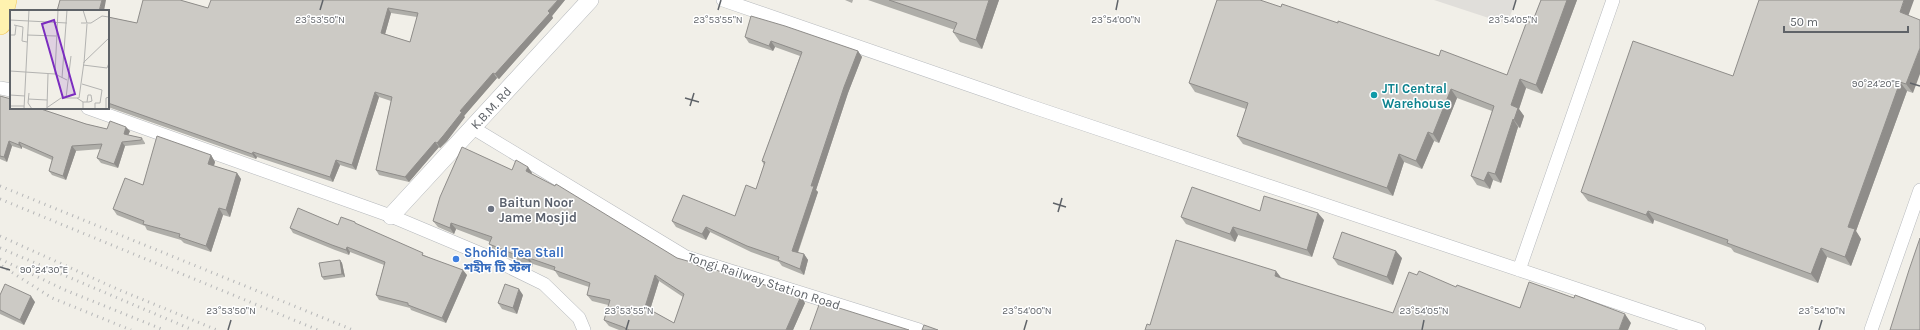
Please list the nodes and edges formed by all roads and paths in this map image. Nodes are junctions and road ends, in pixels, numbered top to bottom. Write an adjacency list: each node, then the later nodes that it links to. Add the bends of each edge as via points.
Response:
1 (6, 0): 5 (main road)
2 (590, 0): 9 (street, K.B.M. Rd)
3 (723, 0): 12 (street)
4 (1613, 0): 12 (street)
5 (0, 24)
6 (0, 88): 7 (street)
7 (10, 90)
8 (91, 109): 11 (street)
9 (473, 128): 11 (street, K.B.M. Rd); 14 (street, Tongi Railway Station Road, via 686,257)
10 (1920, 190): 16 (street)
11 (391, 216): 13 (street, via 491,258 544,284 579,318)
12 (1519, 270): 15 (street)
13 (584, 330)
14 (920, 330)
15 (1699, 330)
16 (1871, 330)

